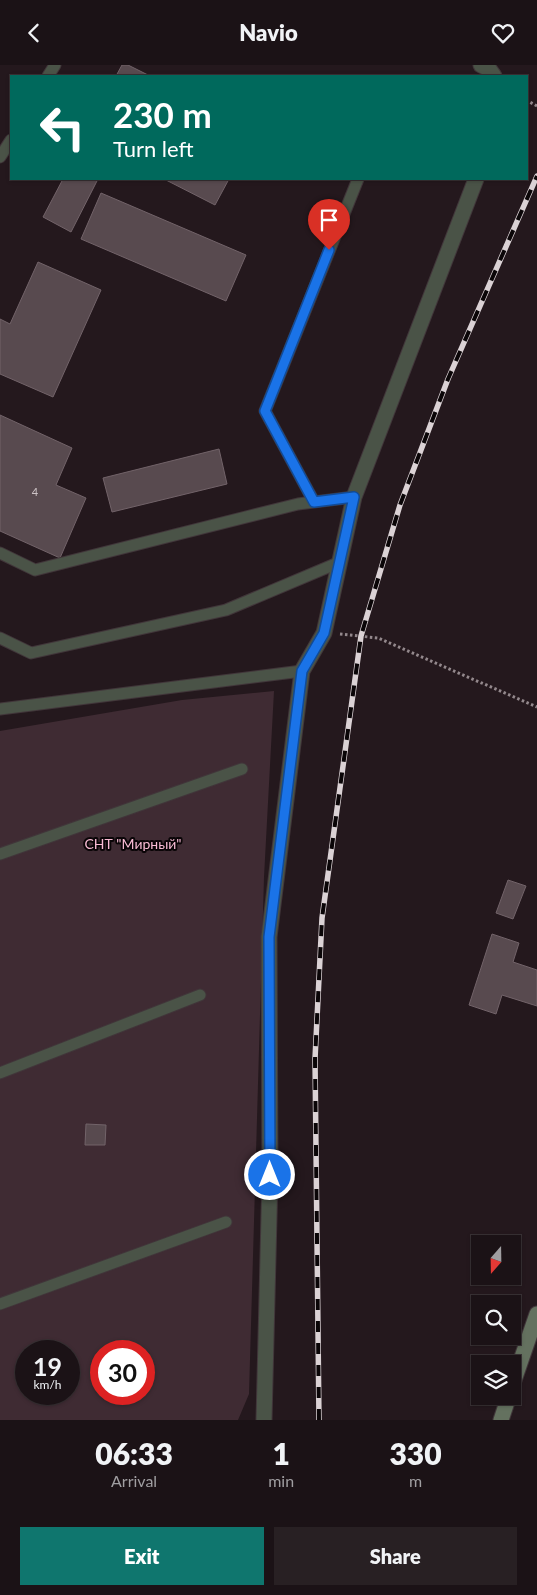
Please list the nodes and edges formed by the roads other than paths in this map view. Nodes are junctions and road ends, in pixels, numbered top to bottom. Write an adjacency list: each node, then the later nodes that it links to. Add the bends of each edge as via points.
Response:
1 (481, 65): 2 (street)
2 (493, 75)
3 (10, 142): 4 (lane)
4 (0, 157)
5 (358, 180): 8 (lane, via 265,411)
6 (476, 180): 7 (street)
7 (354, 497): 8 (lane); 10 (street)
8 (314, 502): 9 (lane, via 35,570)
9 (0, 553)
10 (340, 562): 11 (lane, via 226,610 31,653); 12 (street, via 324,633)
11 (0, 638)
12 (302, 671): 13 (lane); 24 (street, via 269,937 270,1175)
13 (0, 709)
14 (242, 769): 15 (lane)
15 (0, 854)
16 (200, 995): 17 (lane)
17 (0, 1073)
18 (226, 1222): 19 (lane)
19 (0, 1304)
20 (537, 1315): 21 (main road)
21 (534, 1332): 22 (main road)
22 (521, 1363)
23 (506, 1405): 25 (main road)
24 (264, 1420)
25 (501, 1420)

